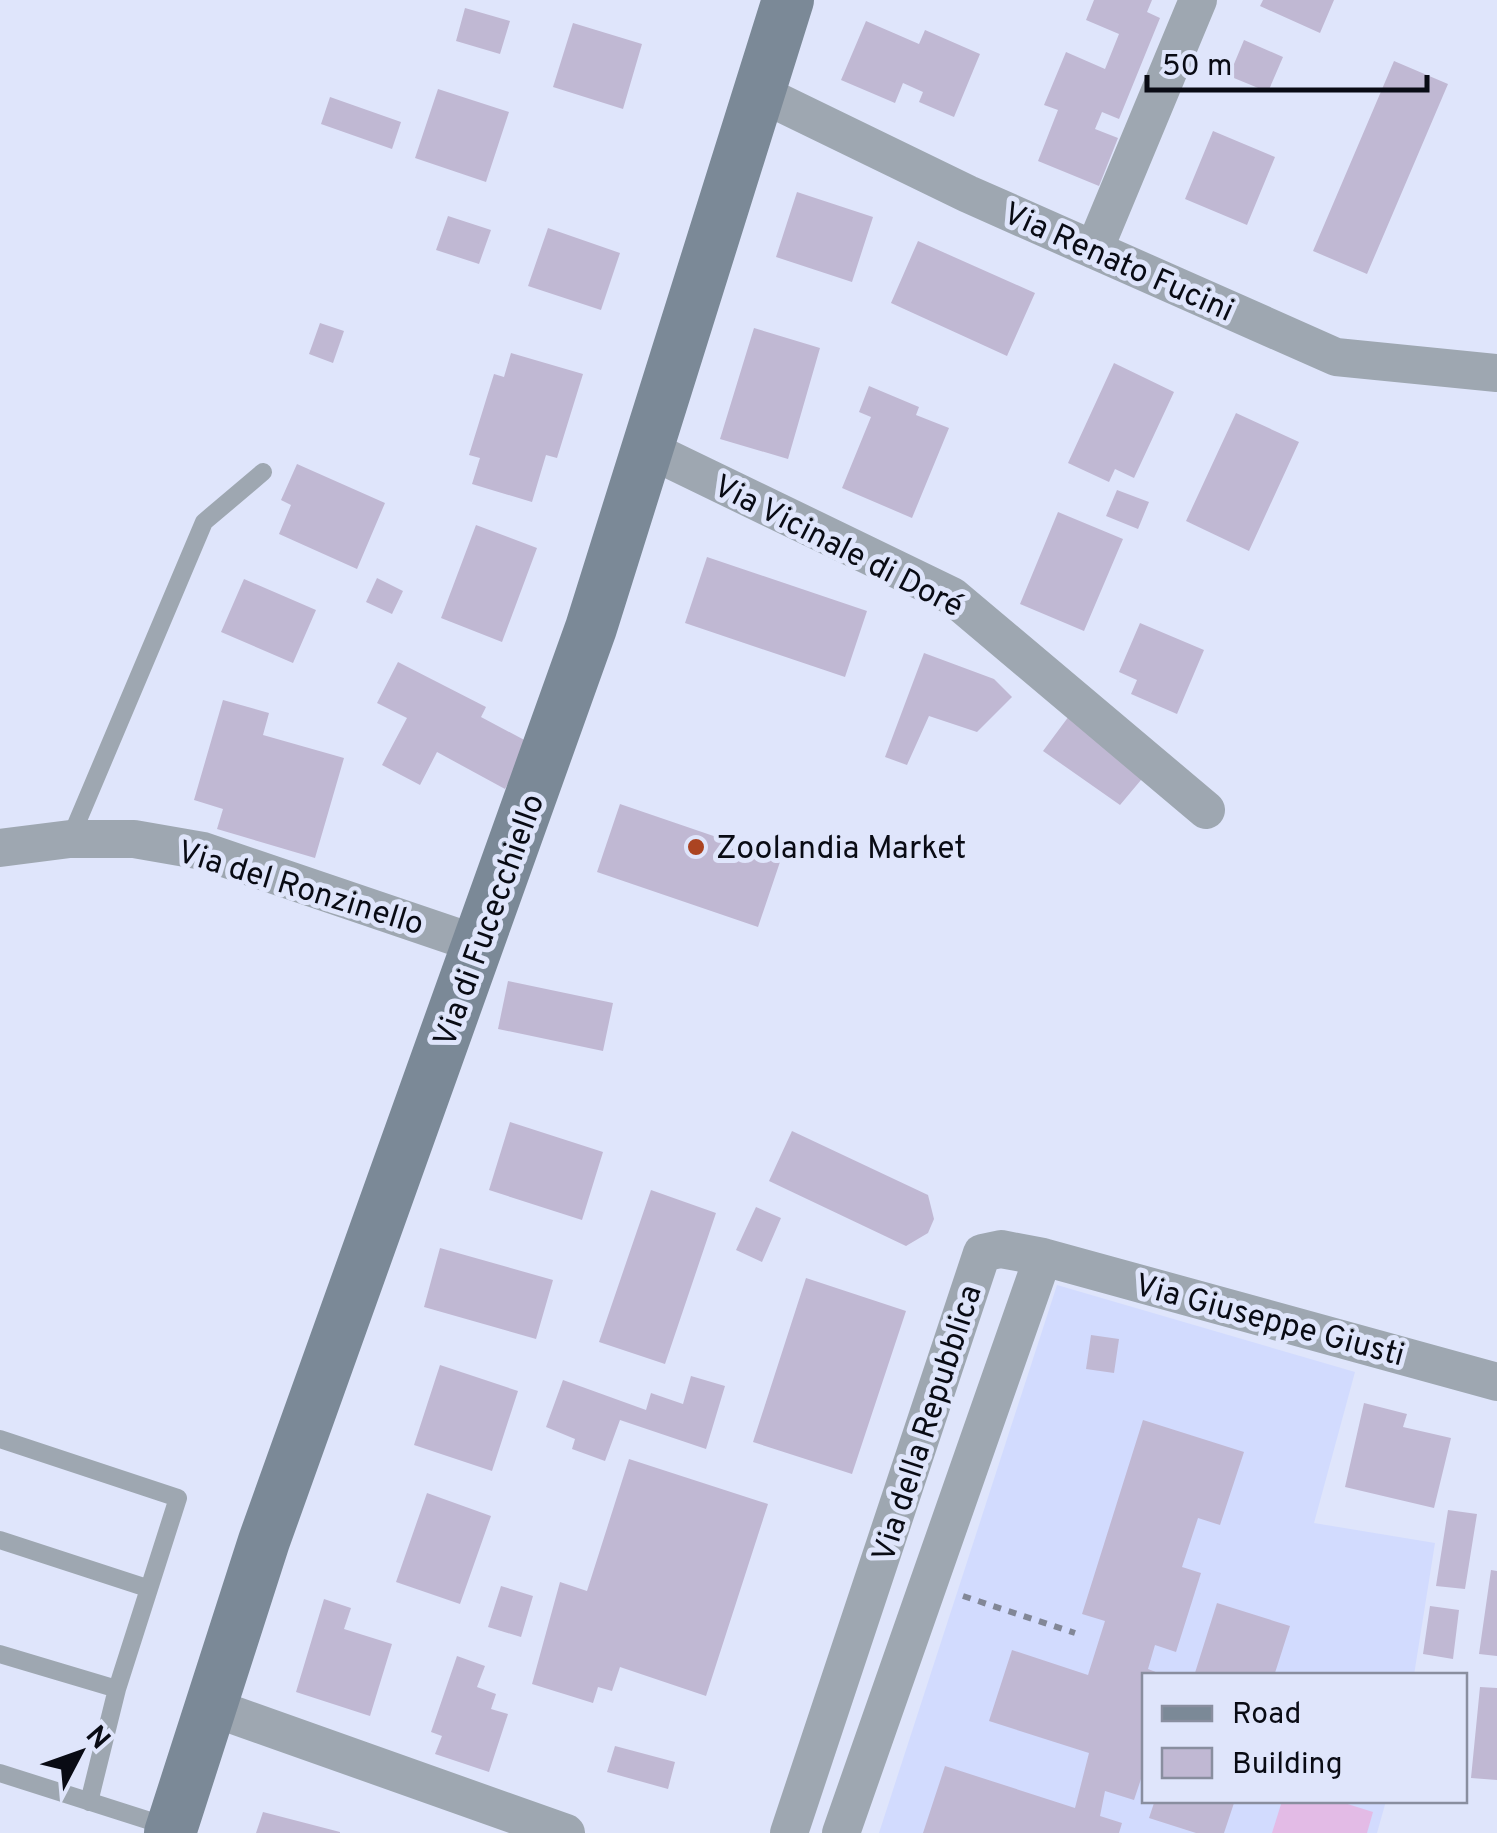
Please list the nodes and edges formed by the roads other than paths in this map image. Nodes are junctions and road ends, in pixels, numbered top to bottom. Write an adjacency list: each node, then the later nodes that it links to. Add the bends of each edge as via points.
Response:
1 (788, 0): 3 (main road, Via di Fucecchiello)
2 (1198, 0): 4 (street)
3 (758, 92): 4 (street, Via Renato Fucini); 6 (main road, Via di Fucecchiello)
4 (1094, 250): 5 (street, Via Renato Fucini, via 1336,357)
5 (1497, 373)
6 (646, 448): 8 (street, Via Vicinale di Doré, via 952,596); 11 (main road, Via di Fucecchiello)
7 (263, 472): 9 (lane, via 204,522)
8 (1206, 810)
9 (70, 840): 10 (street, Via del Ronzinello); 11 (street, Via del Ronzinello, via 134,839 203,851)
10 (0, 848)
11 (480, 946): 19 (main road, Via di Fucecchiello, via 264,1541)
12 (1043, 1257): 13 (street, Via Giuseppe Giusti); 24 (street, Via della Repubblica, via 1002,1248 982,1253); 25 (street, Via della Repubblica)
13 (1497, 1382)
14 (0, 1440): 16 (lane, via 178,1498)
15 (0, 1540): 16 (lane)
16 (148, 1588): 18 (lane)
17 (0, 1654): 18 (lane)
18 (117, 1689): 21 (lane)
19 (211, 1707): 22 (main road, Via di Fucecchiello); 23 (street)
20 (0, 1773): 21 (lane)
21 (89, 1802): 22 (lane)
22 (171, 1831)
23 (566, 1833)
24 (788, 1833)
25 (840, 1833)

